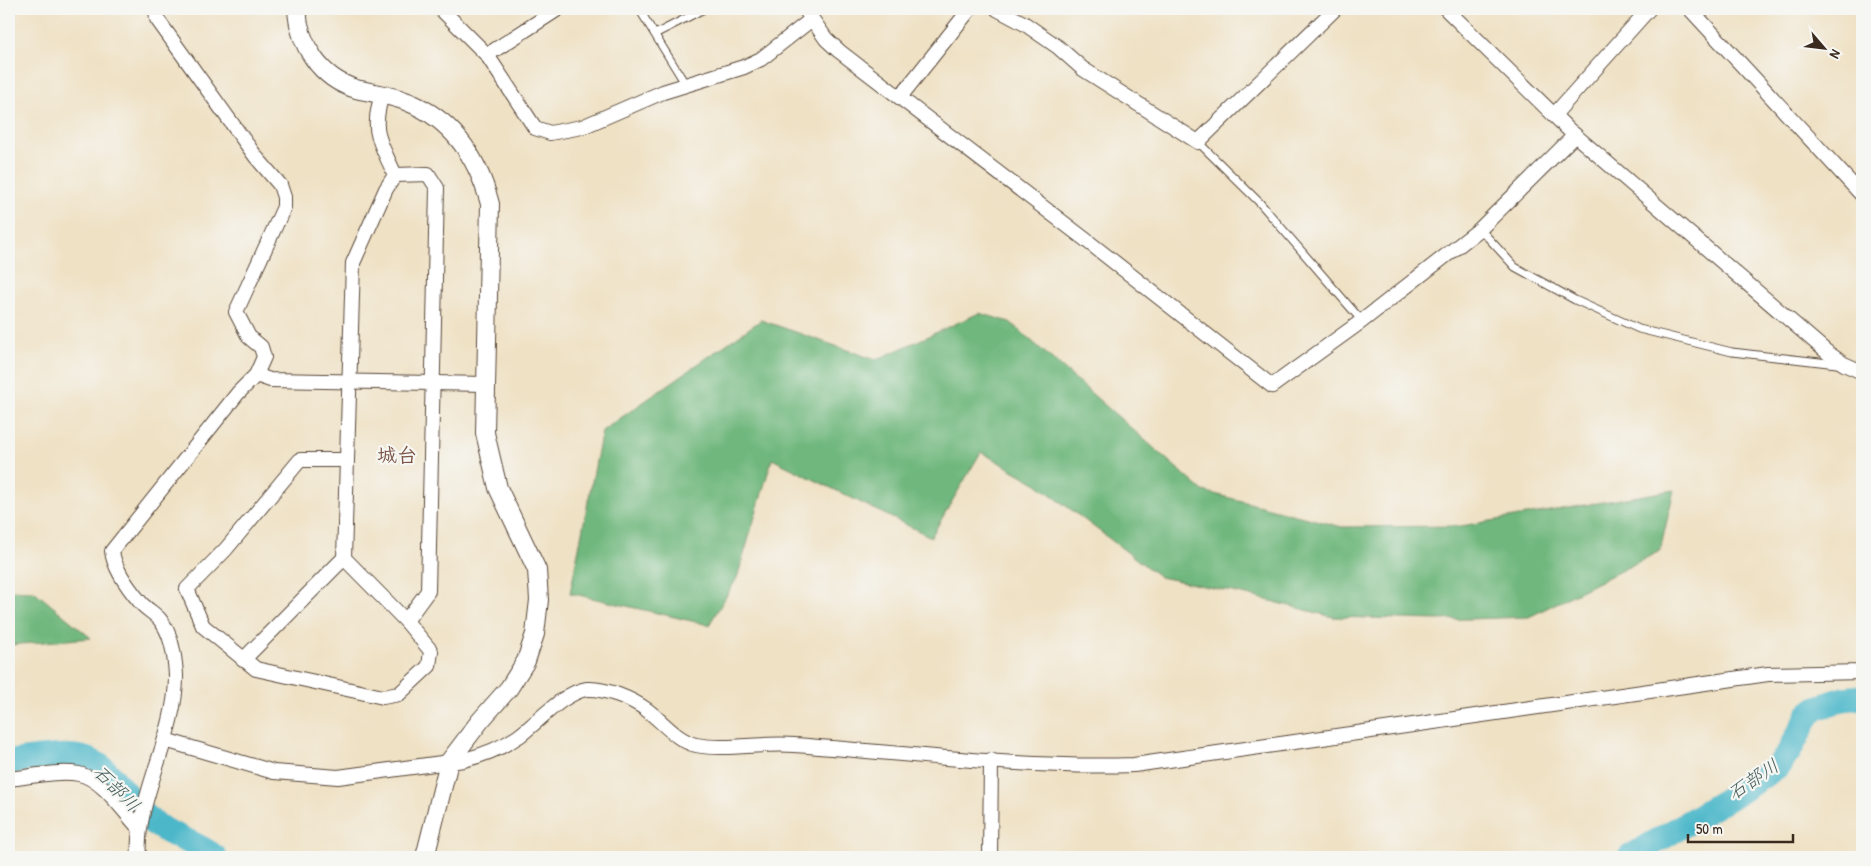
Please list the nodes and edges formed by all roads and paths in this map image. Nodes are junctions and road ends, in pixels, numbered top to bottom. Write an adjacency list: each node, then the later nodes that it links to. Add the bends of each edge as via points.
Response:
1 (156, 9): 28 (street, via 157,19 256,157 280,185 284,197 284,207 236,312 249,337 261,346 264,357)
2 (297, 9): 17 (street, via 298,27 318,64 334,79)
3 (441, 9): 15 (street)
4 (558, 9): 15 (street)
5 (640, 9): 14 (lane)
6 (704, 9): 14 (lane)
7 (970, 9): 18 (street)
8 (997, 9): 21 (street, via 1025,24 1083,69)
9 (1335, 9): 21 (street)
10 (1446, 9): 19 (street)
11 (1649, 9): 19 (street)
12 (1690, 9): 23 (street)
13 (809, 14): 16 (street, via 761,59); 18 (street, via 826,39)
14 (655, 34): 16 (lane)
15 (487, 55): 16 (street, via 536,128 550,133 582,127)
16 (686, 85)
17 (382, 95): 22 (street, via 375,116 376,132); 31 (street, via 408,102 452,131 469,151 483,177 490,204)
18 (900, 97): 25 (street, via 1272,386)
19 (1554, 115): 20 (street)
20 (1575, 135): 24 (street); 26 (street)
21 (1198, 142): 25 (lane, via 1260,203)
22 (395, 175): 29 (street, via 353,263); 30 (street, via 428,174 437,188)
23 (1862, 195)
24 (1480, 229): 25 (street); 26 (lane, via 1515,267 1575,300 1639,328 1732,352)
25 (1362, 321)
26 (1844, 364): 27 (street)
27 (1862, 372)
28 (256, 375): 29 (street, via 270,380); 37 (street, via 238,393 112,551 114,562 142,604 162,621 172,645 176,676)
29 (350, 380): 30 (street); 32 (street)
30 (433, 384): 31 (street); 34 (street, via 428,591)
31 (486, 384): 39 (street, via 485,432 491,463 504,501 536,570 539,600 535,634 526,660 509,688)
32 (347, 460): 33 (street); 35 (street, via 300,460 226,549 187,589 203,626)
33 (344, 558): 34 (street); 35 (street)
34 (406, 621): 35 (street, via 431,651 430,666 399,694 383,697 256,670)
35 (242, 660)
36 (1862, 672): 38 (street, via 1768,674 1157,763 1106,766)
37 (165, 740): 39 (street, via 274,772 338,777); 41 (street)
38 (991, 760): 39 (street, via 785,744 693,744 672,732 646,709 613,693 589,689 568,697 501,746 482,755); 44 (street)
39 (449, 762): 43 (street)
40 (9, 779): 41 (street, via 80,774 100,785)
41 (142, 819): 42 (street)
42 (139, 857)
43 (425, 857)
44 (990, 857)

